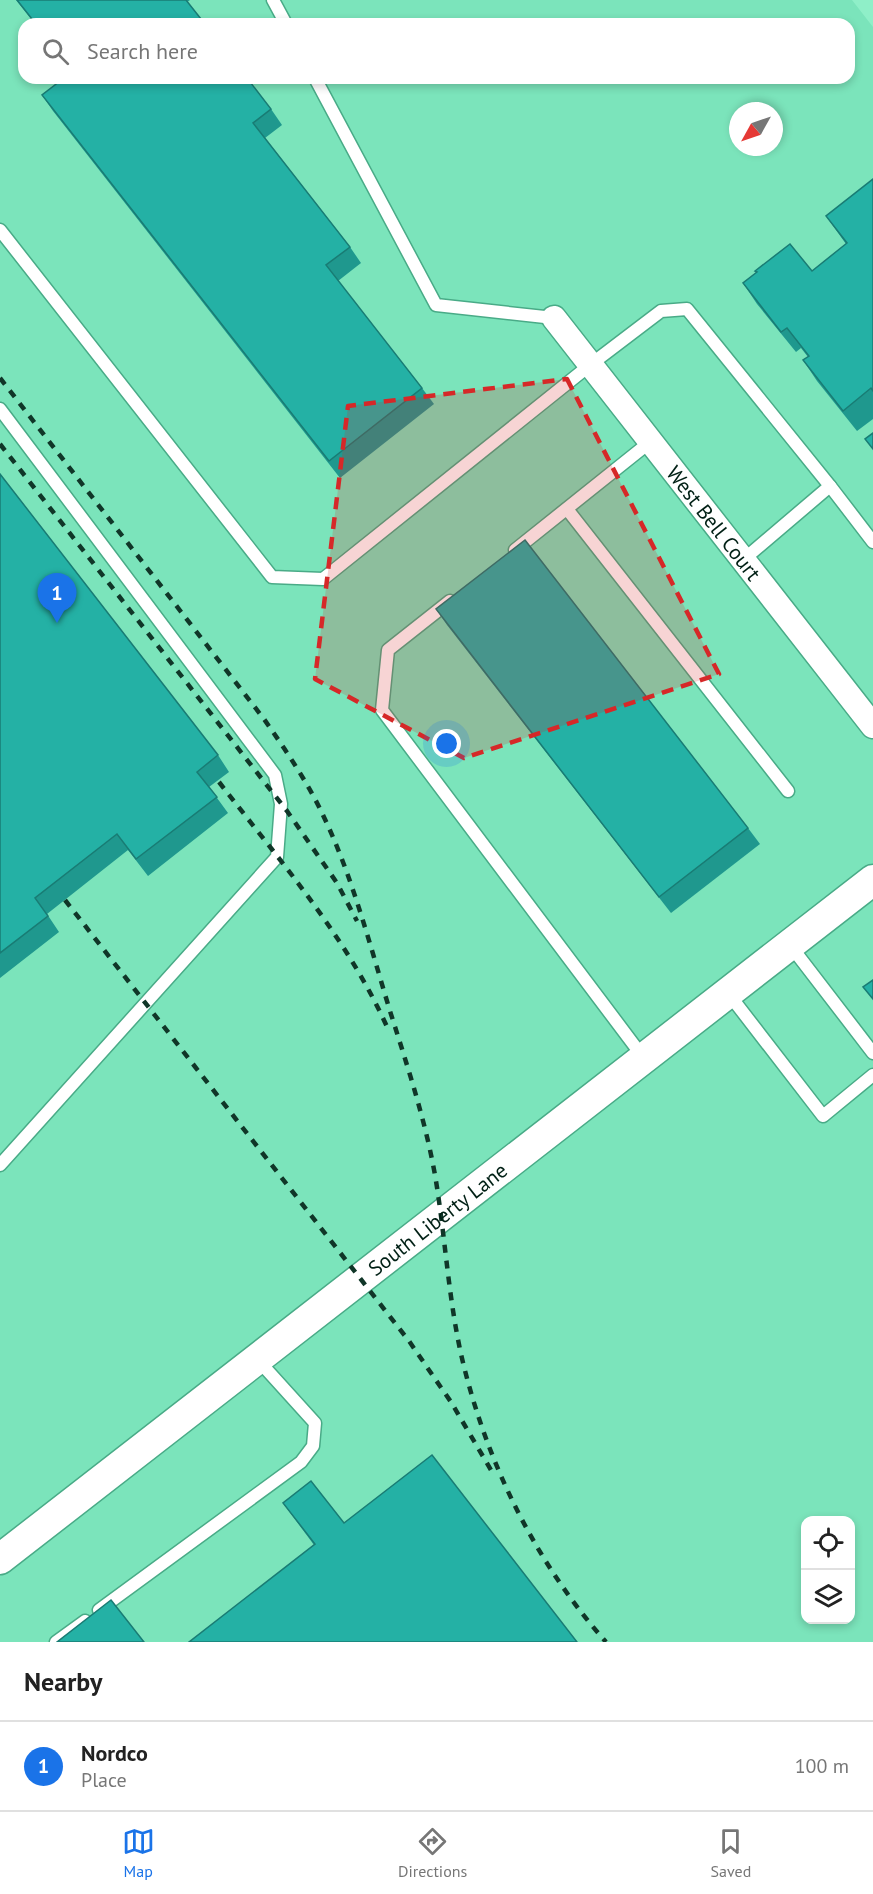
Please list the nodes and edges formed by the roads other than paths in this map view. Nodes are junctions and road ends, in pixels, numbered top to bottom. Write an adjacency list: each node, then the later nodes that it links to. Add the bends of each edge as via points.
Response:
1 (273, 0): 2 (lane)
2 (283, 18)
3 (318, 84): 5 (lane, via 436,304)
4 (0, 230): 6 (lane, via 272,577 323,579)
5 (554, 318): 6 (street, West Bell Court)
6 (590, 365): 8 (street, West Bell Court); 9 (lane, via 661,311 687,309)
7 (0, 409): 23 (lane, via 275,776 281,804 277,857)
8 (650, 442): 10 (lane); 12 (street, West Bell Court)
9 (830, 486): 11 (lane); 12 (lane)
10 (567, 509): 13 (lane); 16 (lane)
11 (873, 542)
12 (743, 560): 15 (street, West Bell Court)
13 (501, 561)
14 (463, 591): 21 (lane, via 388,650 382,710)
15 (873, 726)
16 (788, 791)
17 (873, 880): 18 (street, South Liberty Lane)
18 (790, 945): 19 (street, South Liberty Lane); 20 (lane)
19 (728, 993): 21 (street, South Liberty Lane); 22 (lane, via 823,1116)
20 (873, 1053)
21 (644, 1058): 24 (street, South Liberty Lane)
22 (873, 1075)
23 (0, 1165)
24 (257, 1359): 25 (street, South Liberty Lane); 26 (lane, via 315,1423 313,1446 301,1462)
25 (0, 1559)
26 (56, 1642)

